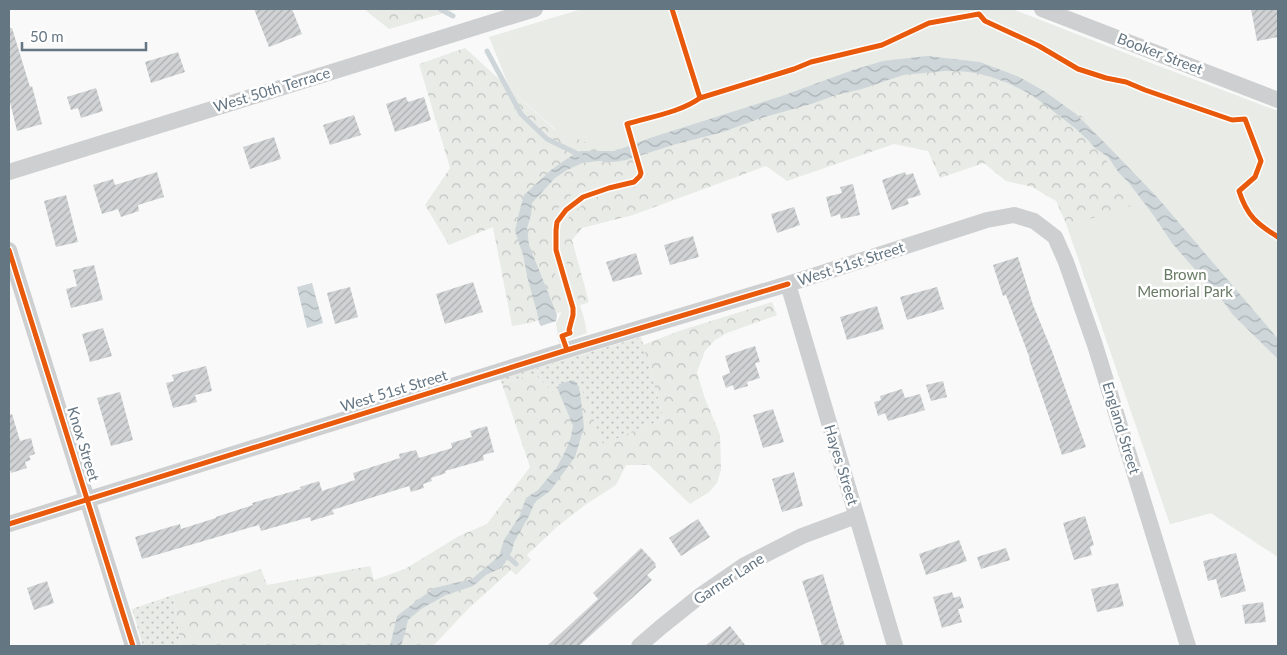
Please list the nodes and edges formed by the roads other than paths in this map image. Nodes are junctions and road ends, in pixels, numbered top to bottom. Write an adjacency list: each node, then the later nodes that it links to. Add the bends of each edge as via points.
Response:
1 (535, 9): 3 (street, West 50th Terrace)
2 (1042, 9): 4 (street, Booker Street)
3 (515, 11): 5 (street, West 50th Terrace)
4 (1278, 100)
5 (9, 172)
6 (1034, 221): 8 (street, West 51st Street, via 1014,215 987,220); 15 (street, England Street, via 1055,237 1066,262 1095,345)
7 (9, 250): 9 (street, Knox Street)
8 (788, 284): 9 (street, West 51st Street); 10 (street, Hayes Street)
9 (88, 500): 11 (street, West 51st Street); 12 (street, Knox Street)
10 (856, 516): 13 (street, Garner Lane, via 802,536 743,566); 14 (street, Hayes Street)
11 (9, 524)
12 (133, 646)
13 (639, 646)
14 (895, 646)
15 (1188, 646)

